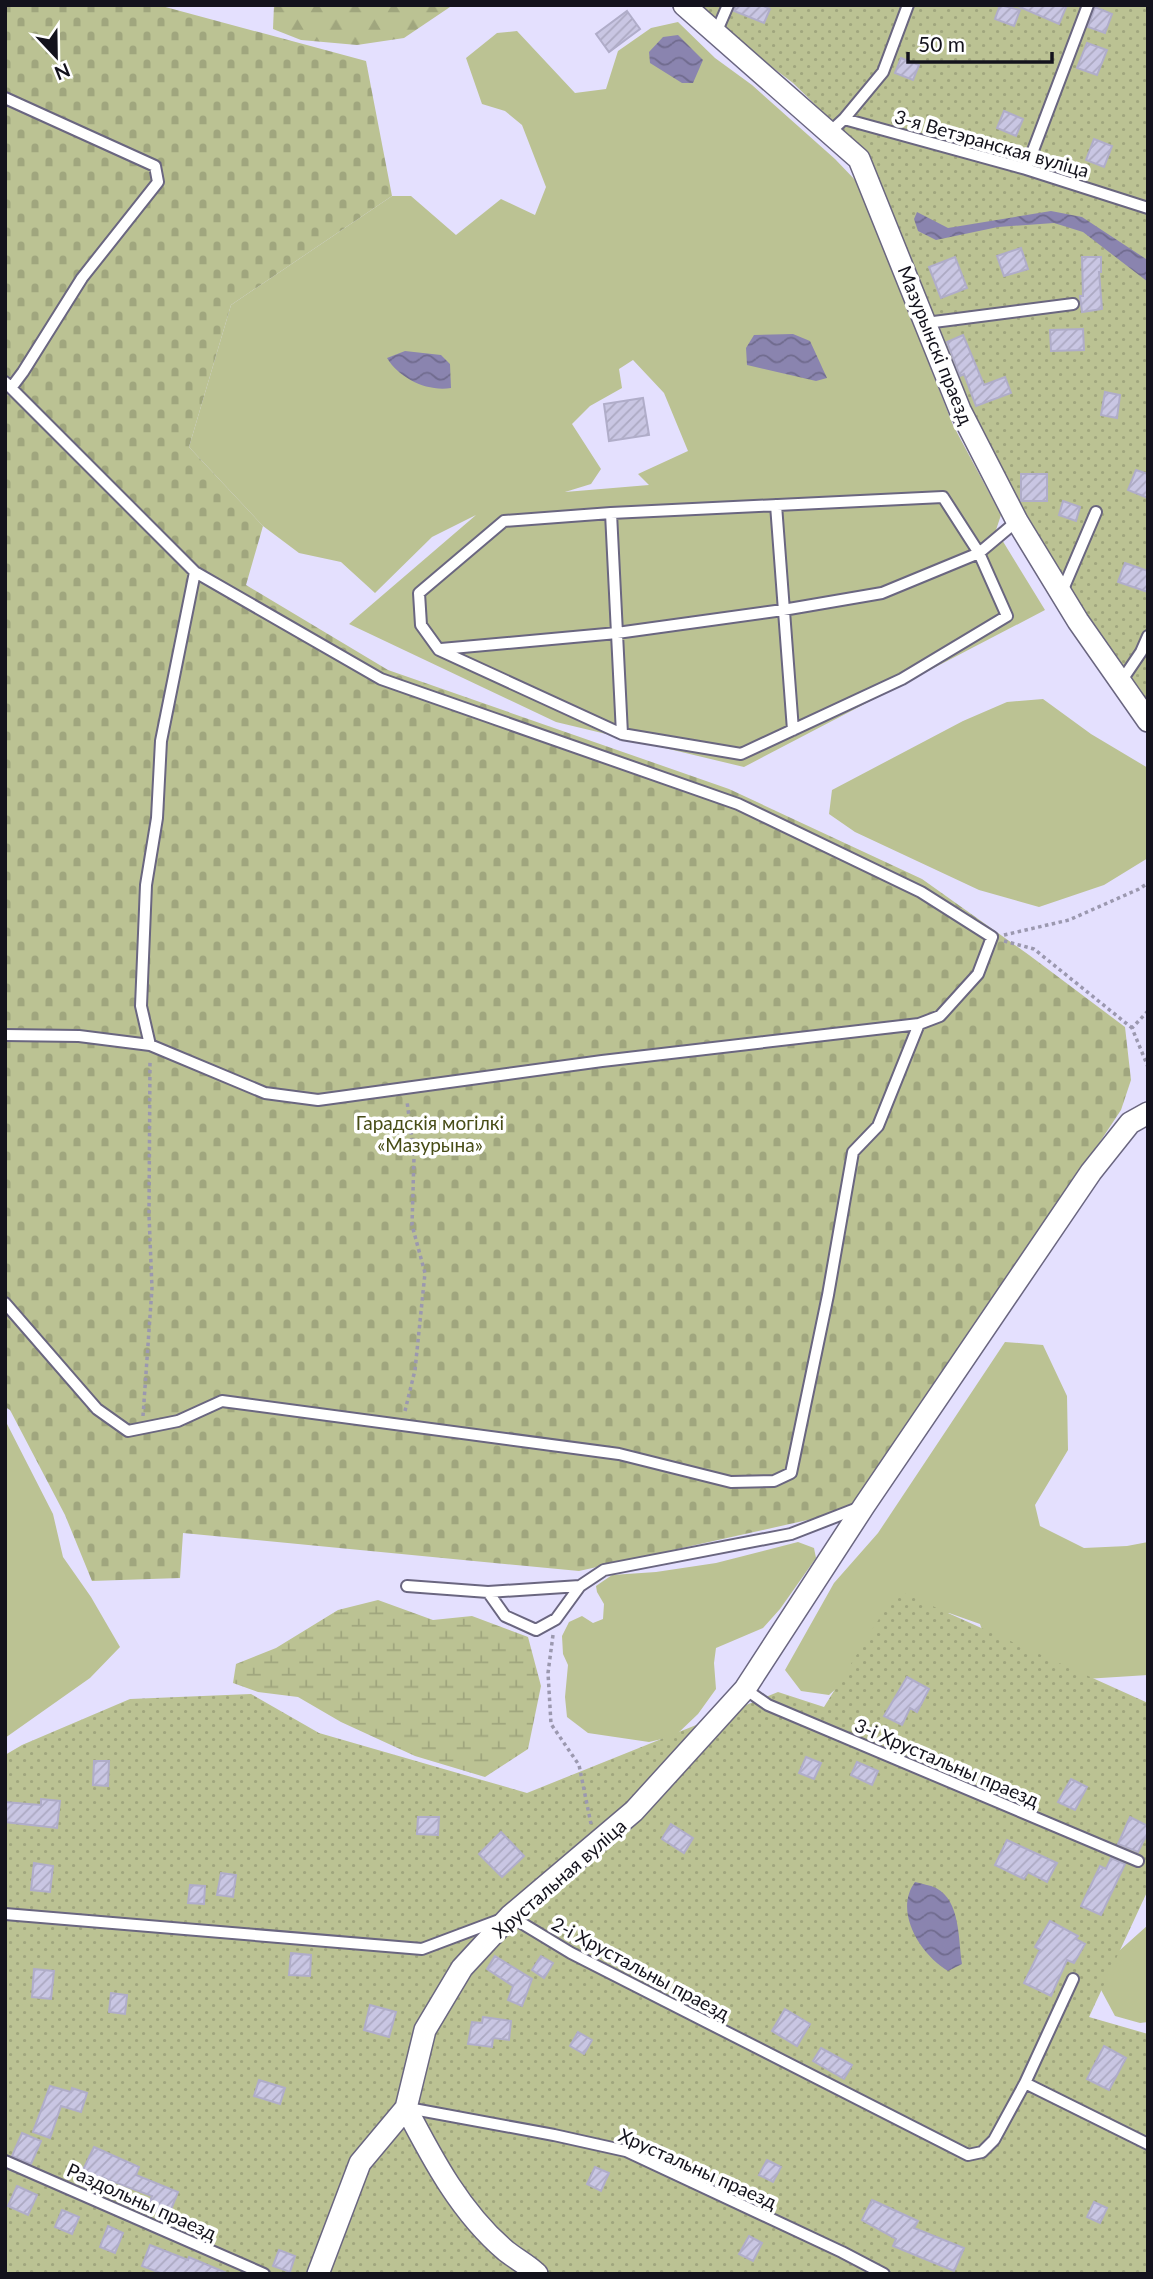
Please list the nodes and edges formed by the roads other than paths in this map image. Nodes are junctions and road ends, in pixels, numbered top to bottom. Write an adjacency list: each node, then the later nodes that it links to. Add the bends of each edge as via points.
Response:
1 (684, 5): 5 (street, Мазурынскі праезд)
2 (728, 5): 5 (lane)
3 (908, 5): 7 (lane, via 883,72)
4 (1088, 5): 8 (lane)
5 (716, 33): 7 (street, Мазурынскі праезд)
6 (5, 98): 12 (lane, via 155,166 158,182 82,278)
7 (837, 126): 8 (lane, 3-я Ветэранская вуліца); 11 (street, Мазурынскі праезд, via 859,159)
8 (1026, 169): 9 (lane, 3-я Ветэранская вуліца)
9 (1148, 208)
10 (1073, 304): 11 (lane)
11 (926, 324): 16 (street, Мазурынскі праезд, via 960,410)
12 (8, 385): 18 (lane)
13 (776, 505): 15 (lane); 17 (lane, via 943,497); 20 (lane)
14 (1096, 512): 19 (lane)
15 (611, 513): 21 (lane); 23 (lane, via 505,521 419,593 421,625)
16 (1017, 521): 17 (lane); 19 (street, Мазурынскі праезд)
17 (979, 553): 20 (lane, via 882,593); 26 (lane, via 1007,616 902,679)
18 (195, 572): 28 (lane, via 380,678 738,804 921,892 992,937 978,974 940,1016); 30 (lane, via 161,741 157,818 146,884 141,1006)
19 (1061, 594): 24 (street, Мазурынскі праезд)
20 (783, 610): 21 (lane); 26 (lane)
21 (617, 633): 23 (lane); 27 (lane)
22 (1148, 636): 24 (lane)
23 (439, 650): 27 (lane)
24 (1120, 683): 25 (street, Мазурынскі праезд)
25 (1148, 721)
26 (793, 730): 27 (lane, via 741,754)
27 (622, 734)
28 (919, 1024): 30 (lane, via 616,1059 318,1101 265,1093); 32 (lane, via 878,1126 853,1152 792,1473 774,1481 731,1482 619,1454 222,1401 178,1421 128,1431 97,1409)
29 (5, 1035): 30 (lane, via 79,1036)
30 (150, 1045)
31 (1148, 1112): 33 (street, Хрустальная вуліца, via 1130,1123 1091,1172)
32 (5, 1303)
33 (864, 1506): 35 (lane, via 791,1534 604,1570); 37 (street, Хрустальная вуліца)
34 (407, 1586): 36 (lane)
35 (580, 1586): 36 (lane); 36 (lane, via 556,1619 536,1630 505,1616)
36 (488, 1592)
37 (745, 1689): 38 (lane, 3-і Хрустальны праезд, via 768,1705); 40 (street, Хрустальная вуліца, via 634,1811)
38 (1138, 1861)
39 (5, 1914): 40 (lane, via 422,1949)
40 (510, 1916): 42 (lane, 2-і Хрустальны праезд, via 571,1953 968,2155 982,2152 994,2140); 43 (street, Хрустальная вуліца, via 462,1968 425,2030)
41 (1073, 1979): 42 (lane)
42 (1025, 2083): 44 (lane)
43 (407, 2108): 46 (street, via 439,2171 474,2218); 48 (street, Хрустальная вуліца, via 360,2163); 49 (lane, Хрустальны праезд, via 626,2151)
44 (1148, 2144)
45 (5, 2161): 47 (lane, Раздольны праезд)
46 (534, 2273)
47 (264, 2274)
48 (318, 2274)
49 (884, 2274)

